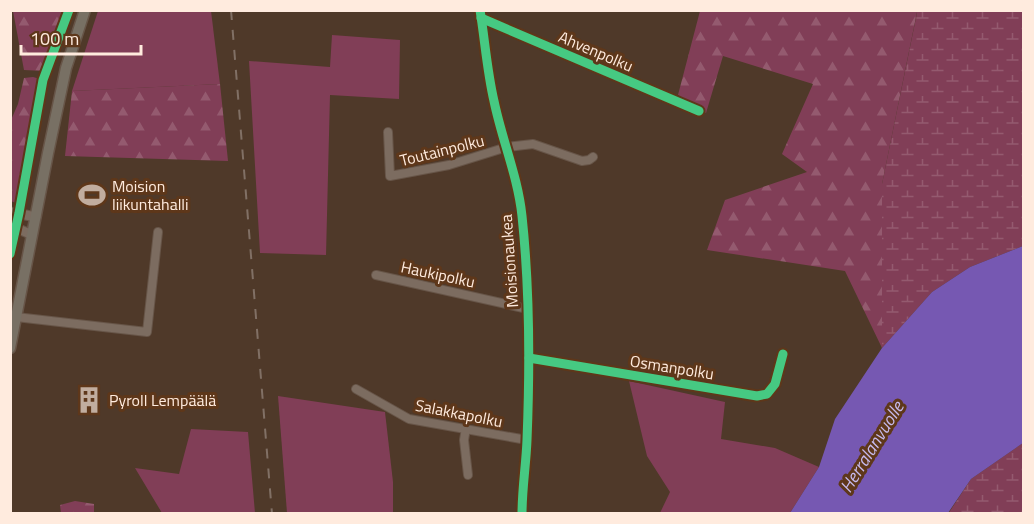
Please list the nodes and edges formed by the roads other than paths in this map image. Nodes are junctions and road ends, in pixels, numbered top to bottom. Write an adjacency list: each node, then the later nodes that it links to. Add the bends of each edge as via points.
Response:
1 (85, 10): 8 (main road, via 66,68)
2 (480, 14): 3 (street, Ahvenpolku); 5 (street, Moisionaukea, via 492,95)
3 (699, 111)
4 (388, 132): 5 (street, Toutainpolku, via 390,176 449,165)
5 (507, 147): 6 (street, via 533,144 582,161); 13 (street, Moisionaukea, via 522,215)
6 (593, 157)
7 (10, 212): 8 (street)
8 (36, 217): 11 (main road)
9 (10, 225): 11 (street)
10 (158, 232): 14 (street, via 147,332)
11 (32, 235): 14 (main road)
12 (376, 275): 13 (street, Haukipolku)
13 (528, 309): 17 (street, Moisionaukea)
14 (16, 317): 15 (main road)
15 (10, 348)
16 (783, 354): 17 (street, Osmanpolku, via 775,384 767,394 757,396)
17 (529, 358): 20 (street, Moisionaukea)
18 (356, 389): 19 (street, Salakkapolku, via 409,419)
19 (466, 428): 20 (street, Salakkapolku); 21 (street)
20 (527, 440): 22 (street, Moisionaukea)
21 (468, 475)
22 (522, 513)

